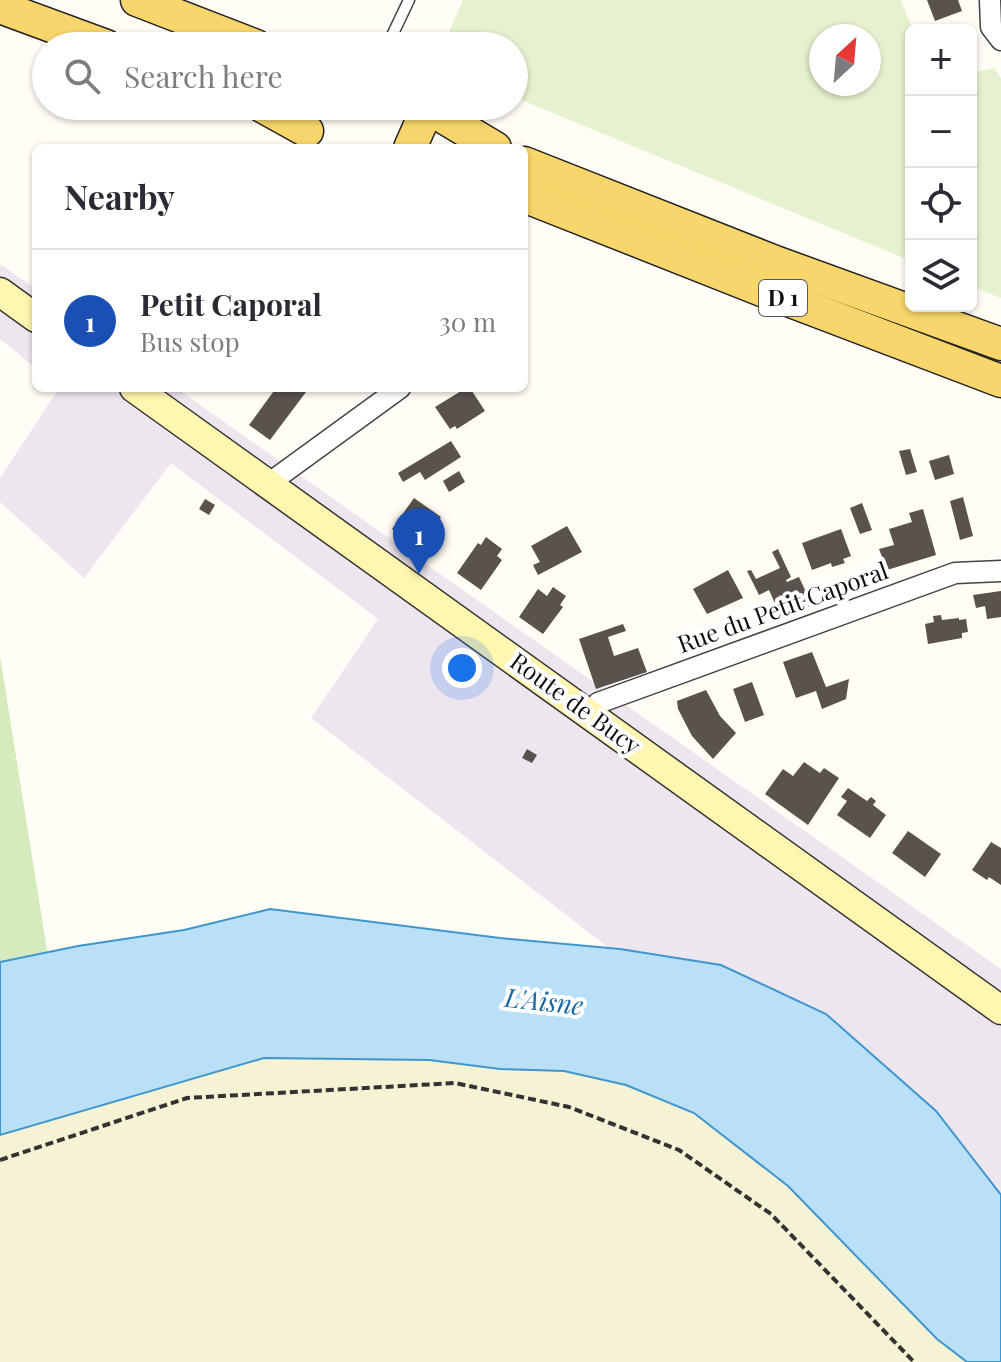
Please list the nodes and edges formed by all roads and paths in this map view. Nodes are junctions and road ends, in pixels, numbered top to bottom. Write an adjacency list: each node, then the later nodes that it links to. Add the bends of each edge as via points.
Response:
1 (137, 0): 6 (main road)
2 (409, 0): 7 (lane)
3 (990, 0): 8 (street, via 991,27)
4 (0, 7): 5 (main road)
5 (68, 32)
6 (220, 32)
7 (394, 32)
8 (1001, 40)
9 (421, 120): 11 (main road)
10 (446, 120): 12 (main road)
11 (412, 144)
12 (488, 144)
13 (528, 165): 17 (main road, D 1)
14 (528, 198): 18 (main road, D 1)
15 (0, 292): 16 (main road)
16 (32, 315)
17 (1001, 344)
18 (1001, 381)
19 (140, 392): 21 (main road, Route de Bucy)
20 (394, 392): 21 (street)
21 (268, 484): 23 (main road, Route de Bucy)
22 (1001, 571): 23 (street, Rue du Petit Caporal, via 955,573 598,703)
23 (589, 714): 24 (main road, Route de Bucy)
24 (1001, 1010)
25 (0, 1160): 26 (path, via 187,1098 455,1083 569,1107 679,1150 771,1214)
26 (914, 1362)

